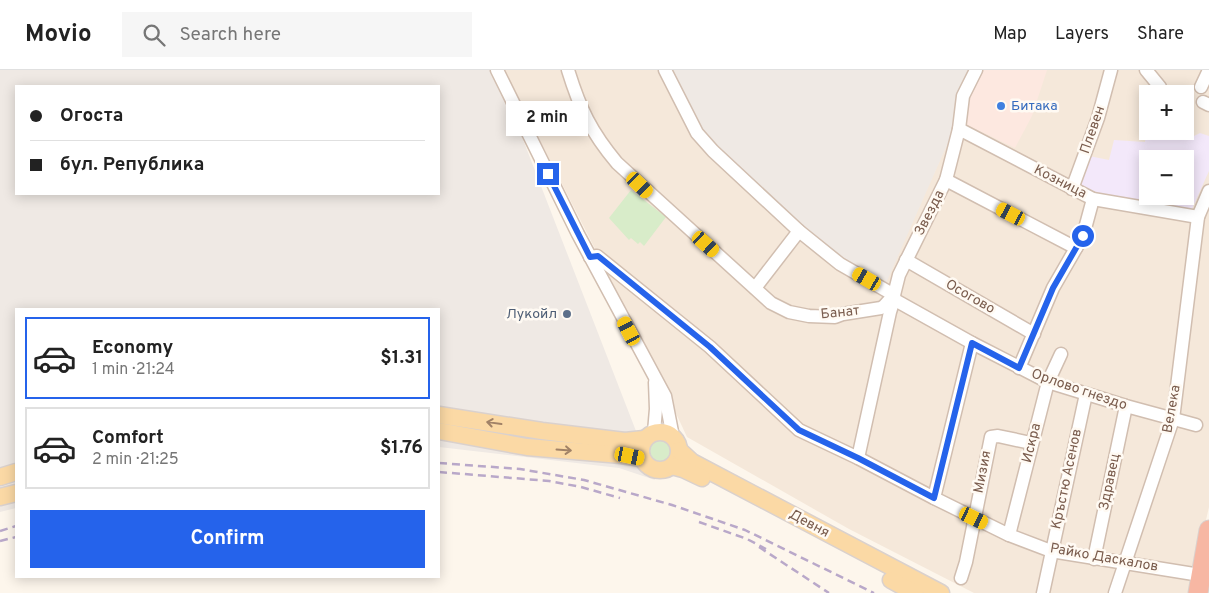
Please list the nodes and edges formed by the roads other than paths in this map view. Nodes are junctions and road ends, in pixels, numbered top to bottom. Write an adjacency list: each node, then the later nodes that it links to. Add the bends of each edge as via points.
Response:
1 (497, 70): 18 (street)
2 (568, 70): 20 (street, Банат, via 586,120 617,164)
3 (665, 70): 16 (street, via 697,133)
4 (976, 70): 10 (street, Звезда, via 963,96)
5 (1112, 70): 12 (street, Плевен)
6 (1146, 70): 8 (street)
7 (1209, 70): 9 (street)
8 (1158, 85)
9 (1201, 87)
10 (959, 129): 11 (street, Звезда); 12 (street, Козница)
11 (946, 180): 17 (street); 19 (street, Звезда)
12 (1072, 189): 14 (street, Козница)
13 (1209, 191): 15 (street, Велека)
14 (1093, 199): 15 (street, Козница); 17 (street, via 1083,236)
15 (1198, 217): 31 (street, Велека)
16 (799, 232): 20 (street); 21 (street, via 840,264)
17 (1076, 248): 22 (street, via 1053,288)
18 (590, 257): 26 (street); 38 (street, Райко Даскалов, via 598,256 710,347 799,430)
19 (906, 260): 21 (street, Звезда); 22 (street, Осогово)
20 (755, 288): 21 (street, Банат, via 770,303 789,312 809,316 835,317 873,310)
21 (894, 297): 23 (street, Орлово гнездо, via 898,303); 38 (street, Звезда)
22 (1034, 334): 25 (street)
23 (972, 343): 25 (street, Орлово гнездо); 44 (street)
24 (1061, 354): 27 (street, Искра)
25 (1019, 368): 27 (street, Орлово гнездо)
26 (655, 380): 34 (street, via 656,409); 35 (street, via 667,402)
27 (1048, 382): 28 (street, Орлово гнездо); 36 (street, Искра)
28 (1086, 394): 29 (street, Орлово гнездо); 48 (street, Кръстю Асенов)
29 (1126, 406): 31 (street, Орлово гнездо); 49 (street, Здравец)
30 (440, 415): 34 (main road, one-way to 30, via 625,441)
31 (1173, 419): 32 (street, Орлово гнездо); 50 (street, Велека)
32 (1196, 425)
33 (440, 431): 37 (main road, one-way to 37, via 527,447)
34 (649, 436): 35 (main road, via 667,433); 37 (main road, via 641,445)
35 (676, 444): 39 (main road, via 678,456); 54 (main road, Девня, via 692,462)
36 (1031, 444): 45 (street, Мизия, via 991,437); 47 (street, Искра)
37 (642, 458): 39 (main road, via 652,469)
38 (858, 458): 44 (street, Райко Даскалов)
39 (672, 466): 53 (main road, Девня, via 694,474)
40 (15, 472): 41 (main road)
41 (0, 477)
42 (15, 493): 43 (main road)
43 (0, 497)
44 (934, 498): 45 (street, Райко Даскалов)
45 (974, 518): 47 (street, Райко Даскалов); 51 (street)
46 (1209, 530): 52 (highway)
47 (1009, 535): 48 (street, Райко Даскалов)
48 (1051, 551): 49 (street, Райко Даскалов); 55 (street, Кръстю Асенов)
49 (1094, 558): 50 (street, Райко Даскалов)
50 (1126, 563): 52 (street, Райко Даскалов); 56 (street, Велека)
51 (961, 578)
52 (1199, 584)
53 (915, 593)
54 (941, 593)
55 (1043, 593)
56 (1115, 593)

